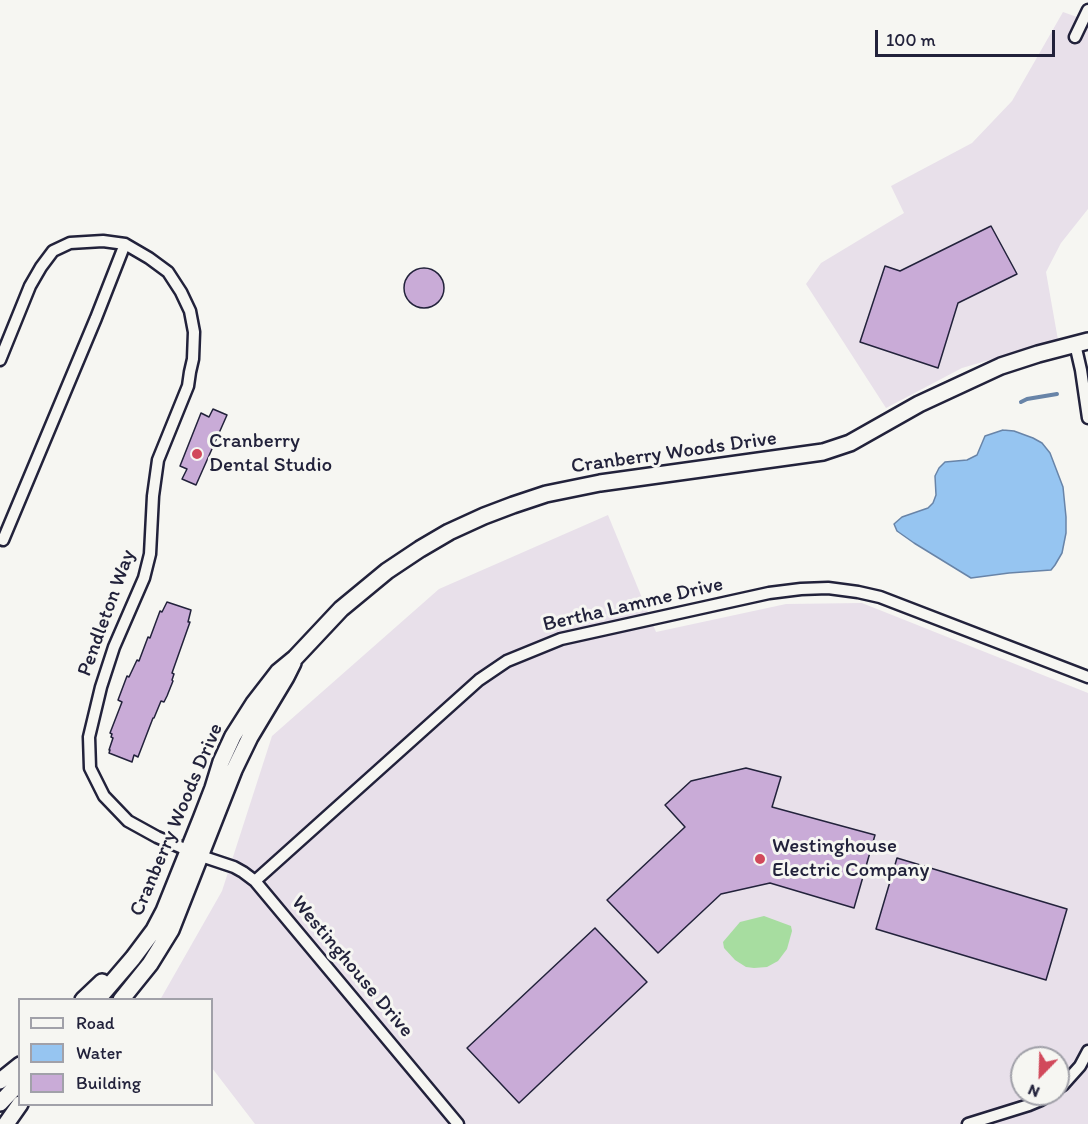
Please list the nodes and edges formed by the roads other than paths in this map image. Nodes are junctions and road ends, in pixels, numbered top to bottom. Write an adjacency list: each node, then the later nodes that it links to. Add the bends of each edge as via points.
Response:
1 (1088, 10): 2 (street)
2 (1075, 37)
3 (125, 244): 5 (street, Pendleton Way, via 70,243 53,251 30,286); 8 (street); 10 (street, Pendleton Way, via 168,272 181,292 194,332 193,359 188,386 158,459 150,554 101,687 89,737 90,768 104,796 128,821)
4 (1081, 343): 6 (street); 10 (street, Cranberry Woods Drive, via 1000,366 823,453 546,494 449,532 387,571 341,609 265,688 244,717 221,762)
5 (0, 360)
6 (1088, 418)
7 (0, 528): 8 (street)
8 (2, 544)
9 (1088, 677): 11 (street, Bertha Lamme Drive, via 880,597 828,588 769,593 561,639 507,661 479,681)
10 (195, 853): 11 (street, Westinghouse Drive, via 234,867); 12 (street, Cranberry Woods Drive, via 154,930); 15 (street, Cranberry Woods Drive, via 177,917 165,942)
11 (255, 881): 25 (street, Westinghouse Drive)
12 (133, 958): 13 (street); 14 (street, Cranberry Woods Drive)
13 (84, 998)
14 (98, 998)
15 (122, 998)
16 (1088, 1051): 18 (street)
17 (18, 1067): 19 (street)
18 (1070, 1077)
19 (0, 1081)
20 (18, 1084): 21 (street)
21 (0, 1103)
22 (19, 1106): 24 (street)
23 (1029, 1106): 26 (street)
24 (6, 1124)
25 (458, 1124)
26 (968, 1124)

